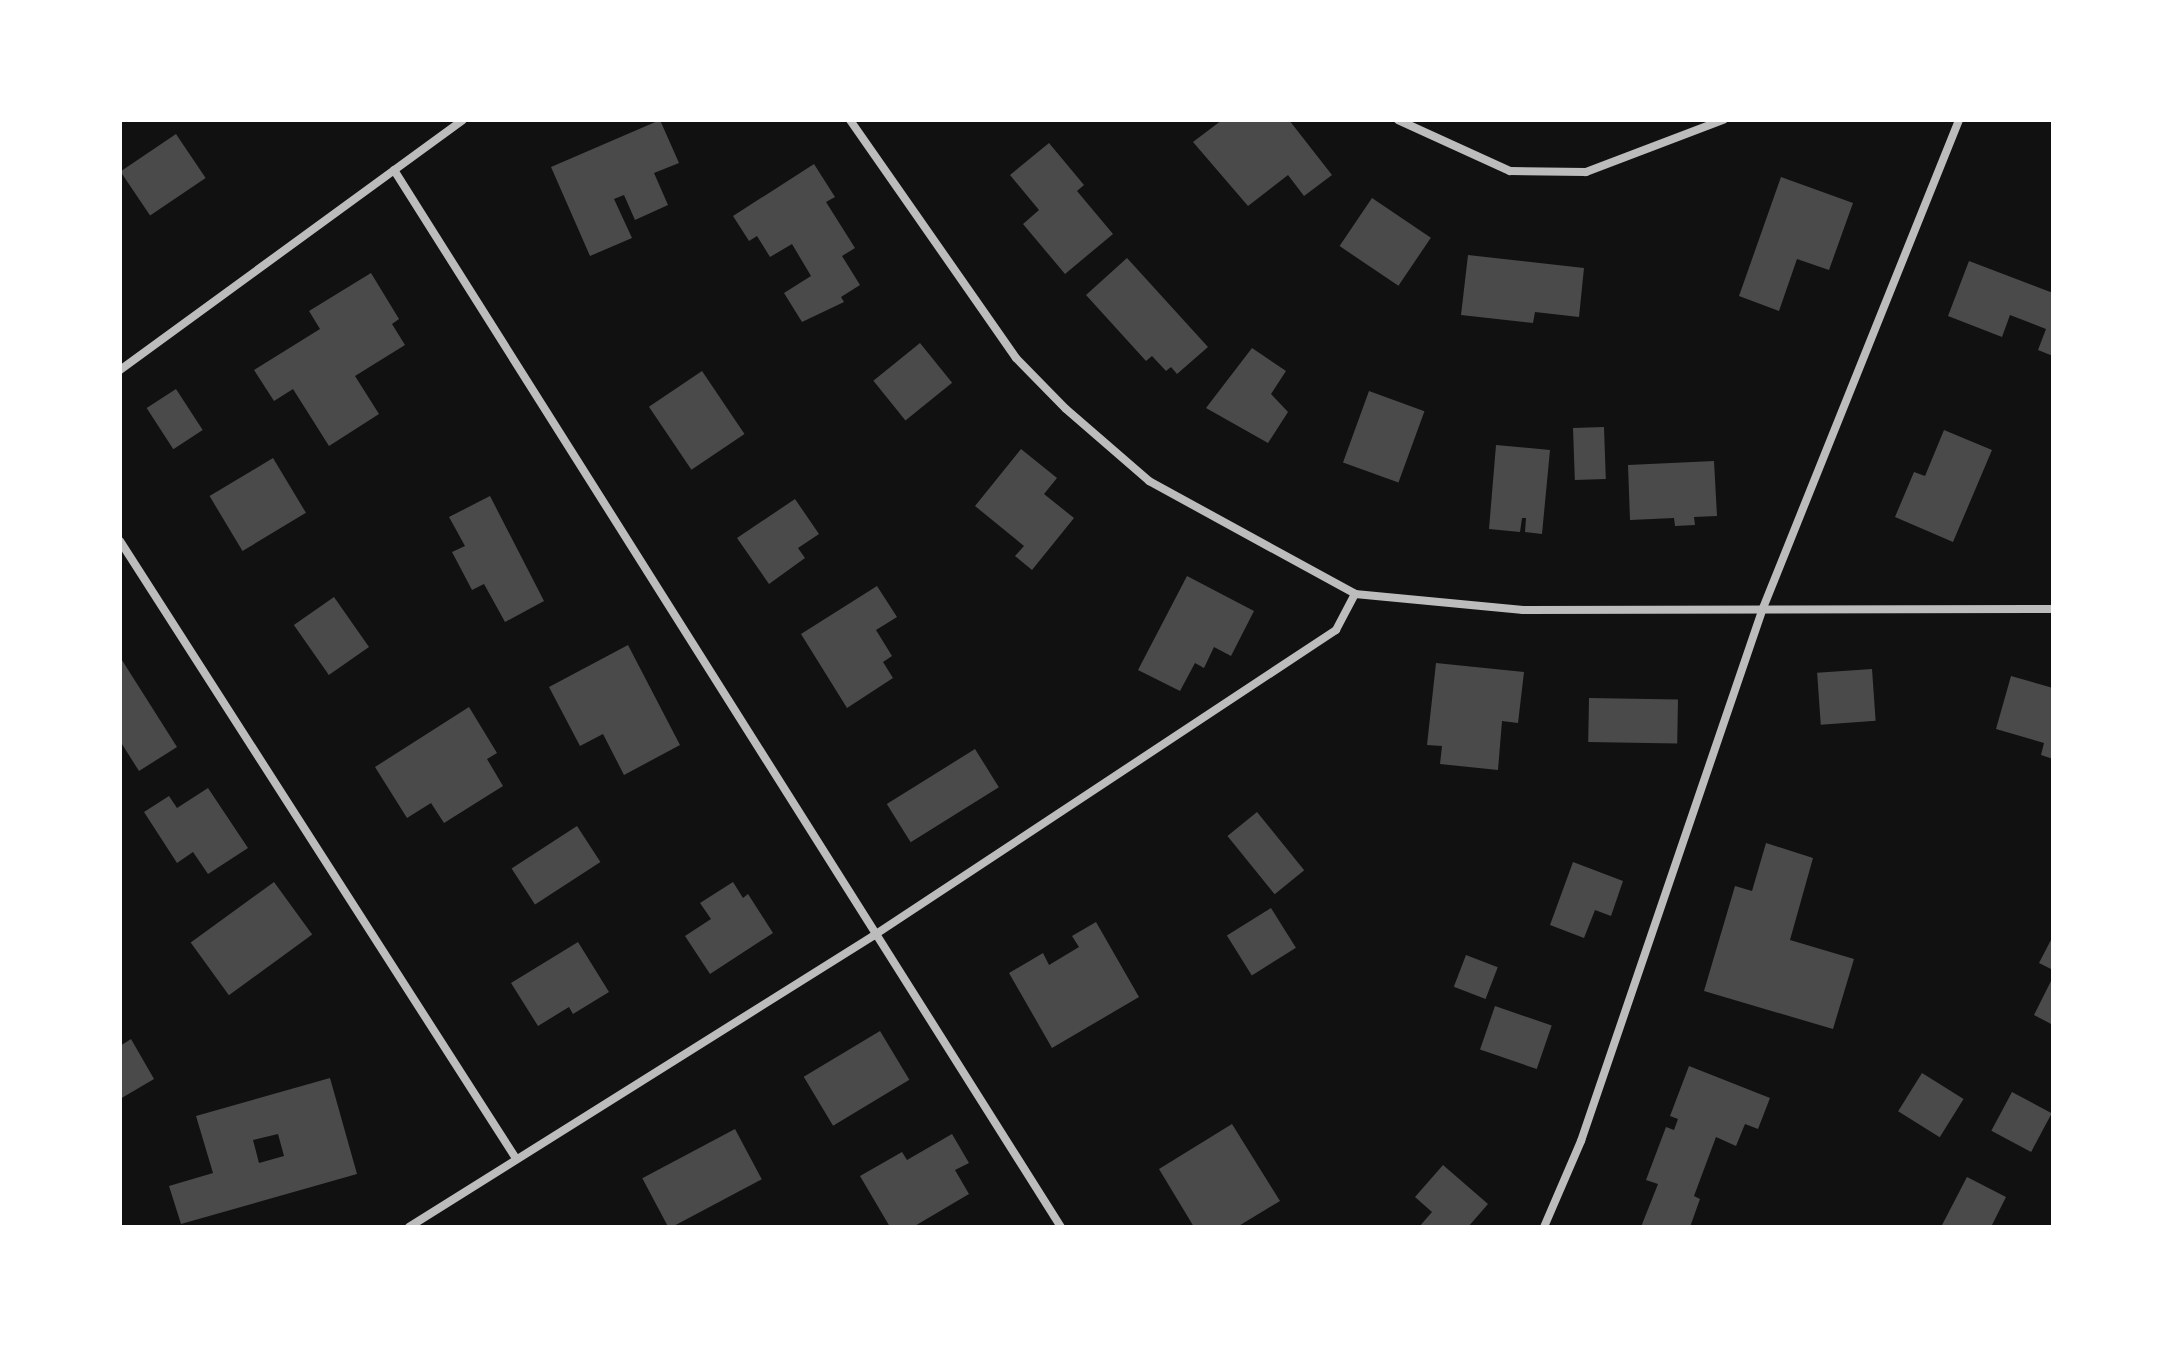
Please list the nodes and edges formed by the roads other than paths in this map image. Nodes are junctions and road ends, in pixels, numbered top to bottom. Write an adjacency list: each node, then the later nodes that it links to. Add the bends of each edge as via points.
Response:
1 (463, 120): 6 (street)
2 (850, 120): 9 (street, via 1016,358 1066,409 1149,481)
3 (1398, 120): 4 (street, via 1510,171 1586,172)
4 (1723, 120)
5 (1959, 120): 10 (street)
6 (394, 170): 7 (street); 12 (street)
7 (120, 370)
8 (120, 541): 13 (street)
9 (1355, 594): 10 (street, via 1523,610); 12 (street, via 1336,630)
10 (1763, 608): 11 (street); 16 (street, via 1581,1141)
11 (2053, 609)
12 (873, 936): 13 (street); 15 (street)
13 (515, 1157): 14 (street)
14 (409, 1227)
15 (1061, 1227)
16 (1544, 1227)

